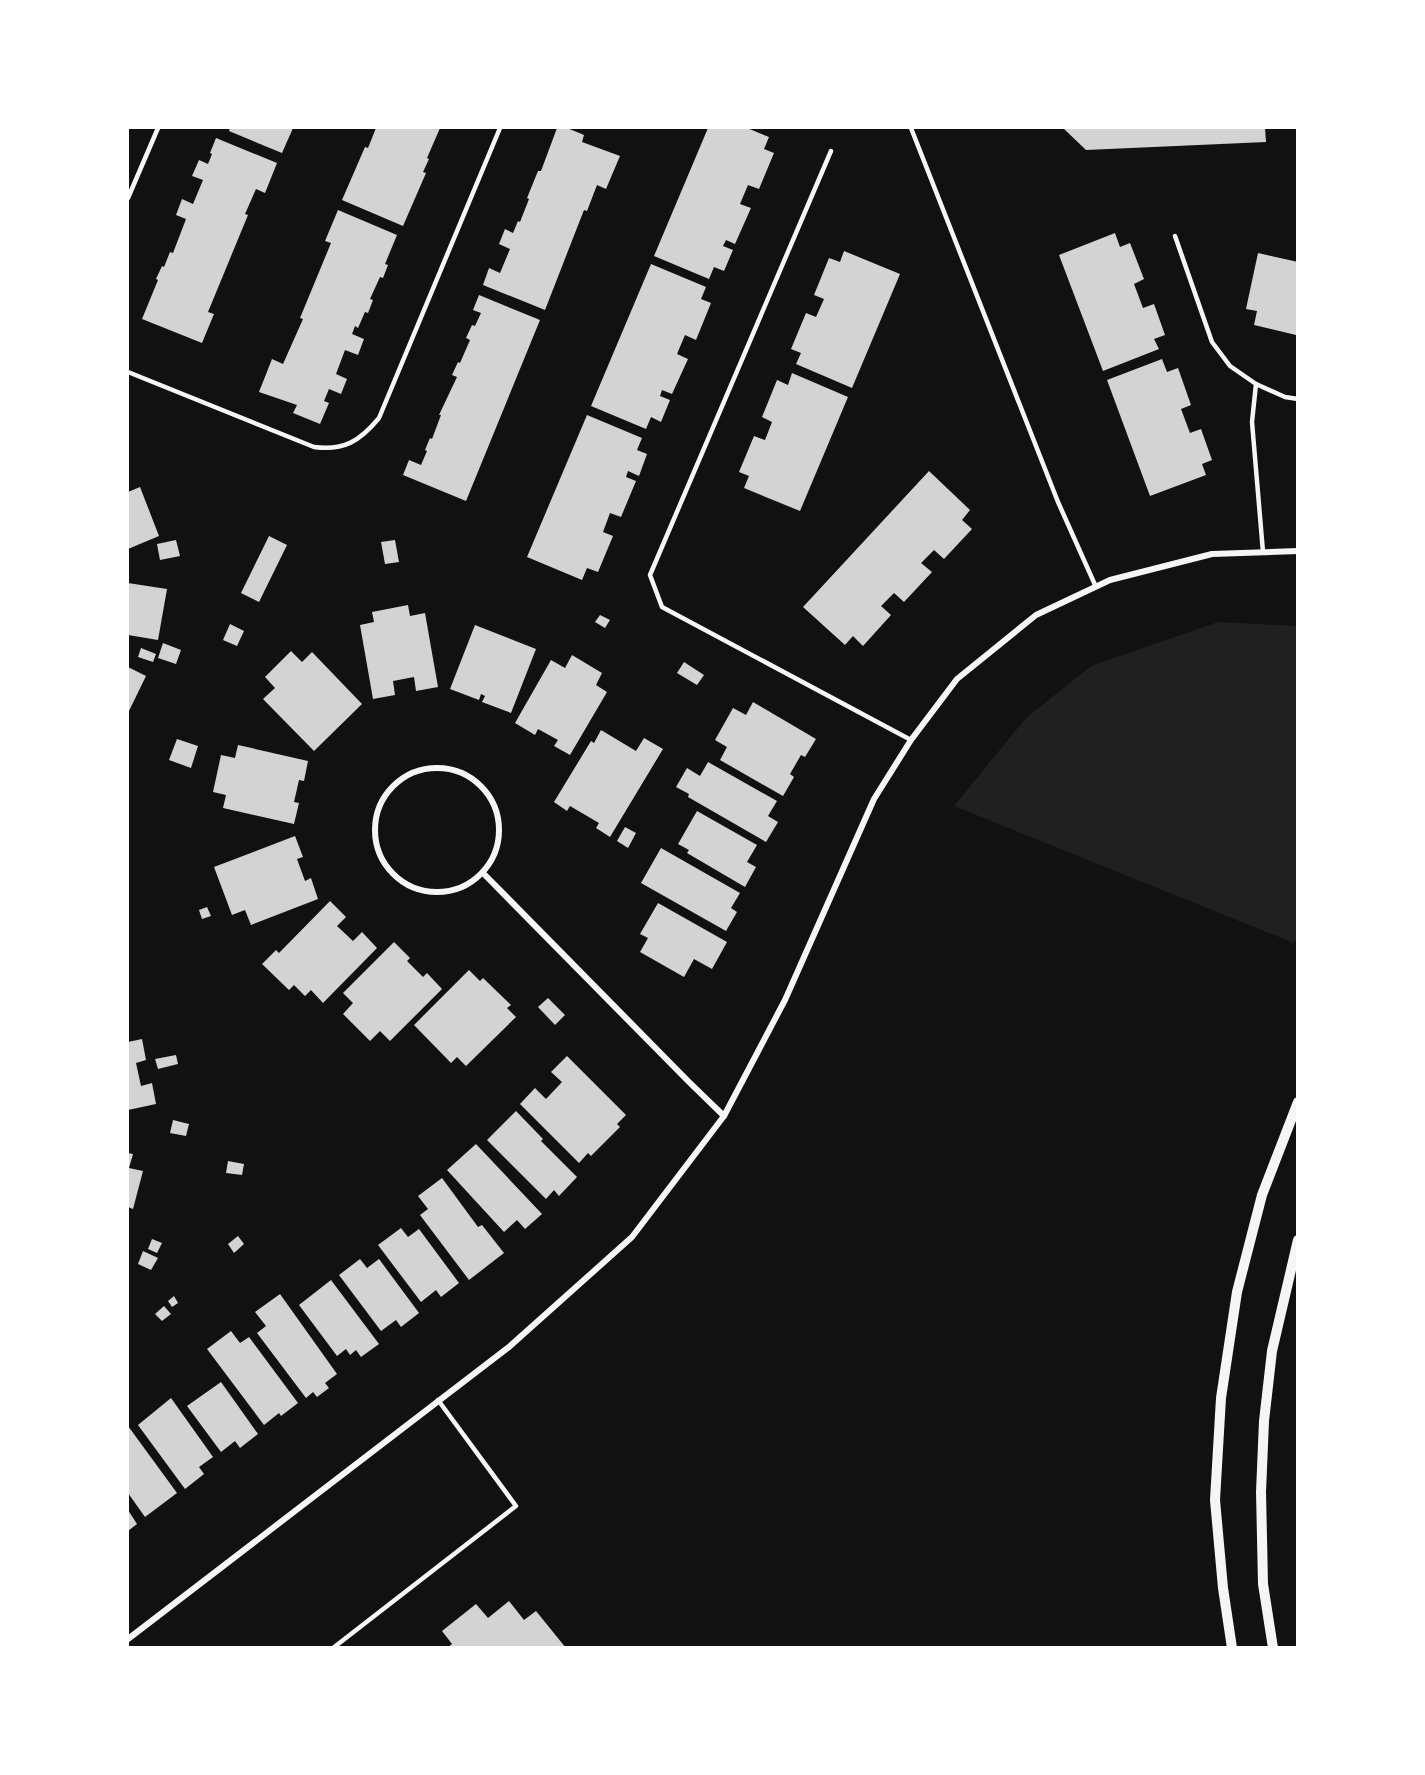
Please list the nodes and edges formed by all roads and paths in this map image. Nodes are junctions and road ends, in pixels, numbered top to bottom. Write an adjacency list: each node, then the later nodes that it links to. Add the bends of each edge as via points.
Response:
1 (158, 128): 5 (lane)
2 (500, 128): 7 (lane, via 379,418 357,440 330,449 314,447)
3 (911, 128): 12 (lane, via 1058,502)
4 (831, 151): 13 (lane, via 650,575 662,607)
5 (128, 198)
6 (1175, 236): 8 (lane, via 1212,342 1230,366)
7 (128, 372)
8 (1256, 384): 9 (lane); 10 (lane, via 1252,422)
9 (1298, 399)
10 (1263, 552): 11 (street); 12 (street, via 1212,554)
11 (1298, 552)
12 (1096, 587): 13 (street, via 1036,615 957,679)
13 (912, 740): 16 (street, via 874,799 785,1000)
14 (483, 873): 14 (street, via 495,855 498,815 489,795 467,776 447,768 425,769 414,772 387,792 377,812 375,836 380,857 394,877 413,888 438,893 460,889); 16 (street)
15 (1298, 1102): 21 (street, via 1262,1196 1237,1292 1221,1398 1215,1500)
16 (724, 1116): 18 (street, via 632,1237 509,1347)
17 (1298, 1240): 22 (street, via 1272,1351 1264,1421 1263,1584)
18 (438, 1400): 19 (street); 20 (lane, via 516,1506)
19 (128, 1640)
20 (333, 1647)
21 (1232, 1647)
22 (1273, 1647)

